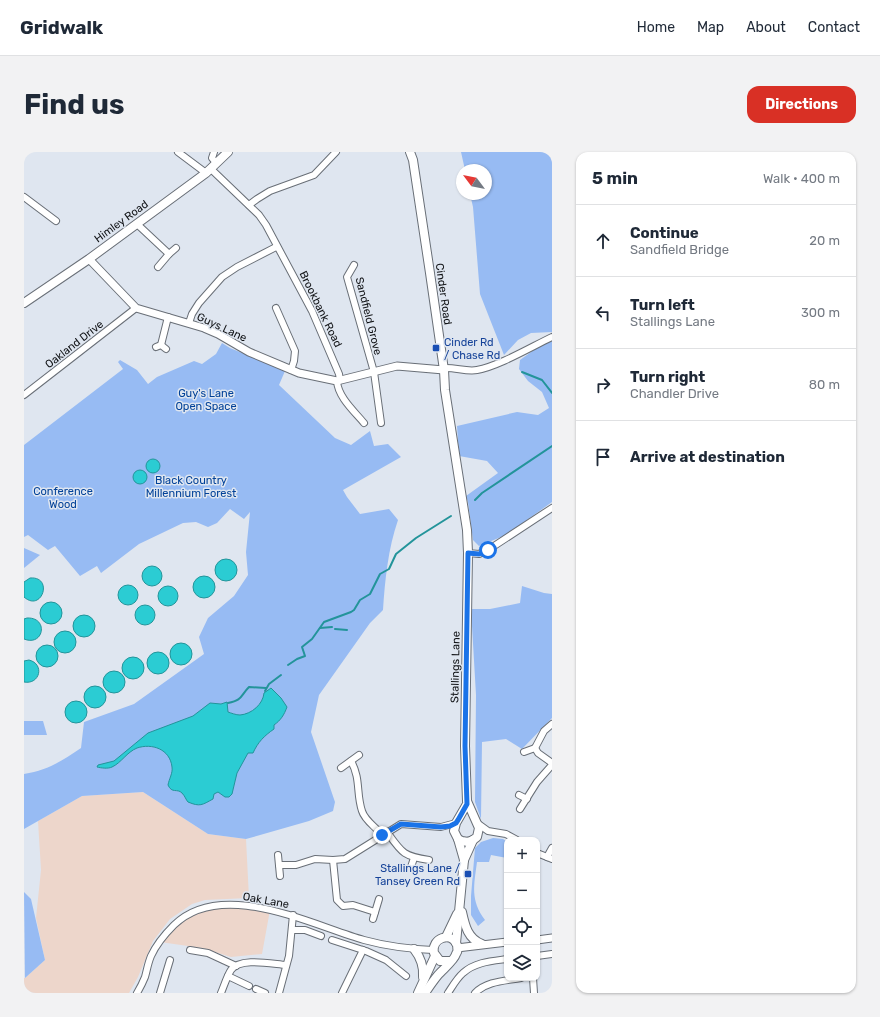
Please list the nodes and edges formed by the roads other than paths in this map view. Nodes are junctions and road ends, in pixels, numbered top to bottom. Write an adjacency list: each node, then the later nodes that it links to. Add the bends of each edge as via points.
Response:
1 (178, 152): 6 (street, Brookbank Road)
2 (214, 152): 6 (street)
3 (228, 152): 6 (main road, Himley Road)
4 (336, 152): 8 (street, via 314,175 270,191)
5 (410, 152): 24 (main road, Cinder Road)
6 (211, 168): 8 (street, Brookbank Road); 10 (main road, Himley Road)
7 (24, 197): 9 (street)
8 (249, 205): 11 (street, Brookbank Road, via 259,214)
9 (56, 221)
10 (137, 224): 13 (street); 14 (main road, Himley Road)
11 (276, 247): 21 (street, via 222,277 199,303); 27 (street, Brookbank Road, via 312,311 339,374)
12 (176, 248): 13 (street)
13 (168, 254): 16 (street)
14 (89, 259): 17 (main road, Himley Road); 18 (street, Guys Lane)
15 (354, 265): 26 (street, Sandfield Grove, via 347,277)
16 (158, 267)
17 (24, 303)
18 (136, 308): 20 (street, Guys Lane); 28 (street, Oakland Drive)
19 (276, 313): 25 (street, via 295,351)
20 (168, 318): 21 (street, Guys Lane); 23 (street)
21 (189, 323): 25 (street, Guys Lane, via 218,334 249,352)
22 (552, 337): 24 (street, via 477,370)
23 (161, 347)
24 (443, 369): 26 (street, via 397,366); 32 (main road, Cinder Road)
25 (291, 370): 27 (street, Guys Lane)
26 (374, 372): 27 (street); 30 (street, Sandfield Grove)
27 (338, 381): 29 (street, Brookbank Road, via 337,386 341,394)
28 (24, 395)
29 (364, 423)
30 (381, 423)
31 (552, 508): 33 (street, via 488,550 479,554)
32 (467, 530): 33 (main road, Stallings Lane)
33 (468, 553): 43 (main road, Stallings Lane, via 465,746)
34 (552, 724): 35 (street, via 544,731)
35 (535, 748): 36 (street); 39 (street)
36 (524, 752)
37 (359, 755): 38 (street)
38 (351, 761): 40 (street); 49 (street, via 356,771 362,811 369,822)
39 (552, 764): 42 (street, via 539,778)
40 (341, 768)
41 (519, 795): 42 (street)
42 (527, 799): 44 (street)
43 (467, 804): 45 (main road); 46 (main road, Stallings Lane)
44 (520, 809)
45 (457, 822): 46 (main road, via 466,817); 47 (street); 50 (main road, via 454,831)
46 (476, 822): 48 (street); 52 (main road, via 479,828)
47 (441, 827): 49 (street, via 401,824); 50 (street)
48 (488, 831): 51 (street); 52 (street)
49 (385, 833): 55 (street, via 399,849); 57 (street, via 352,856)
50 (457, 837): 52 (main road, via 468,842); 59 (main road)
51 (512, 837)
52 (475, 838): 59 (main road)
53 (552, 848): 56 (street)
54 (278, 855): 60 (street)
55 (414, 858): 58 (street); 61 (street)
56 (549, 858)
57 (333, 860): 60 (street, via 315,859 296,865); 65 (street, via 338,902 343,906 353,905)
58 (429, 860)
59 (464, 860): 64 (main road)
60 (279, 865): 62 (street)
61 (411, 867)
62 (280, 876)
63 (379, 899): 65 (street)
64 (460, 906): 70 (main road); 75 (main road, via 470,935 475,942); 76 (main road)
65 (375, 912): 67 (street)
66 (293, 915): 68 (street); 77 (street, Oak Lane, via 365,940); 95 (street, Oak Lane, via 235,904 216,904 189,913 162,938 151,956)
67 (373, 919)
68 (292, 930): 69 (street, via 305,930); 86 (street)
69 (321, 936)
70 (446, 938): 76 (main road, via 450,938); 80 (main road, via 435,943)
71 (552, 938): 73 (street)
72 (332, 940): 79 (street)
73 (540, 940)
74 (504, 942): 75 (street)
75 (482, 944): 76 (street)
76 (456, 946): 85 (main road, via 456,955)
77 (414, 949): 80 (street, Oak Lane); 92 (main road, via 424,968)
78 (190, 950): 87 (street, via 208,953)
79 (363, 950): 89 (street, via 386,960); 100 (street)
80 (434, 953): 85 (main road, via 444,962); 92 (main road)
81 (552, 954): 82 (street)
82 (540, 956)
83 (504, 959): 103 (street, via 476,964 462,974)
84 (170, 960): 96 (street)
85 (451, 960): 102 (main road)
86 (286, 965): 87 (street, via 256,962 240,963); 99 (street)
87 (236, 966): 88 (street)
88 (228, 976): 93 (street); 97 (street)
89 (406, 976)
90 (504, 981): 104 (street, via 488,984)
91 (533, 981): 105 (street)
92 (422, 984): 101 (main road)
93 (250, 986)
94 (256, 989): 98 (street)
95 (137, 993)
96 (160, 993)
97 (221, 993)
98 (265, 993)
99 (279, 993)
100 (342, 993)
101 (418, 993)
102 (425, 993)
103 (448, 993)
104 (475, 993)
105 (534, 993)

